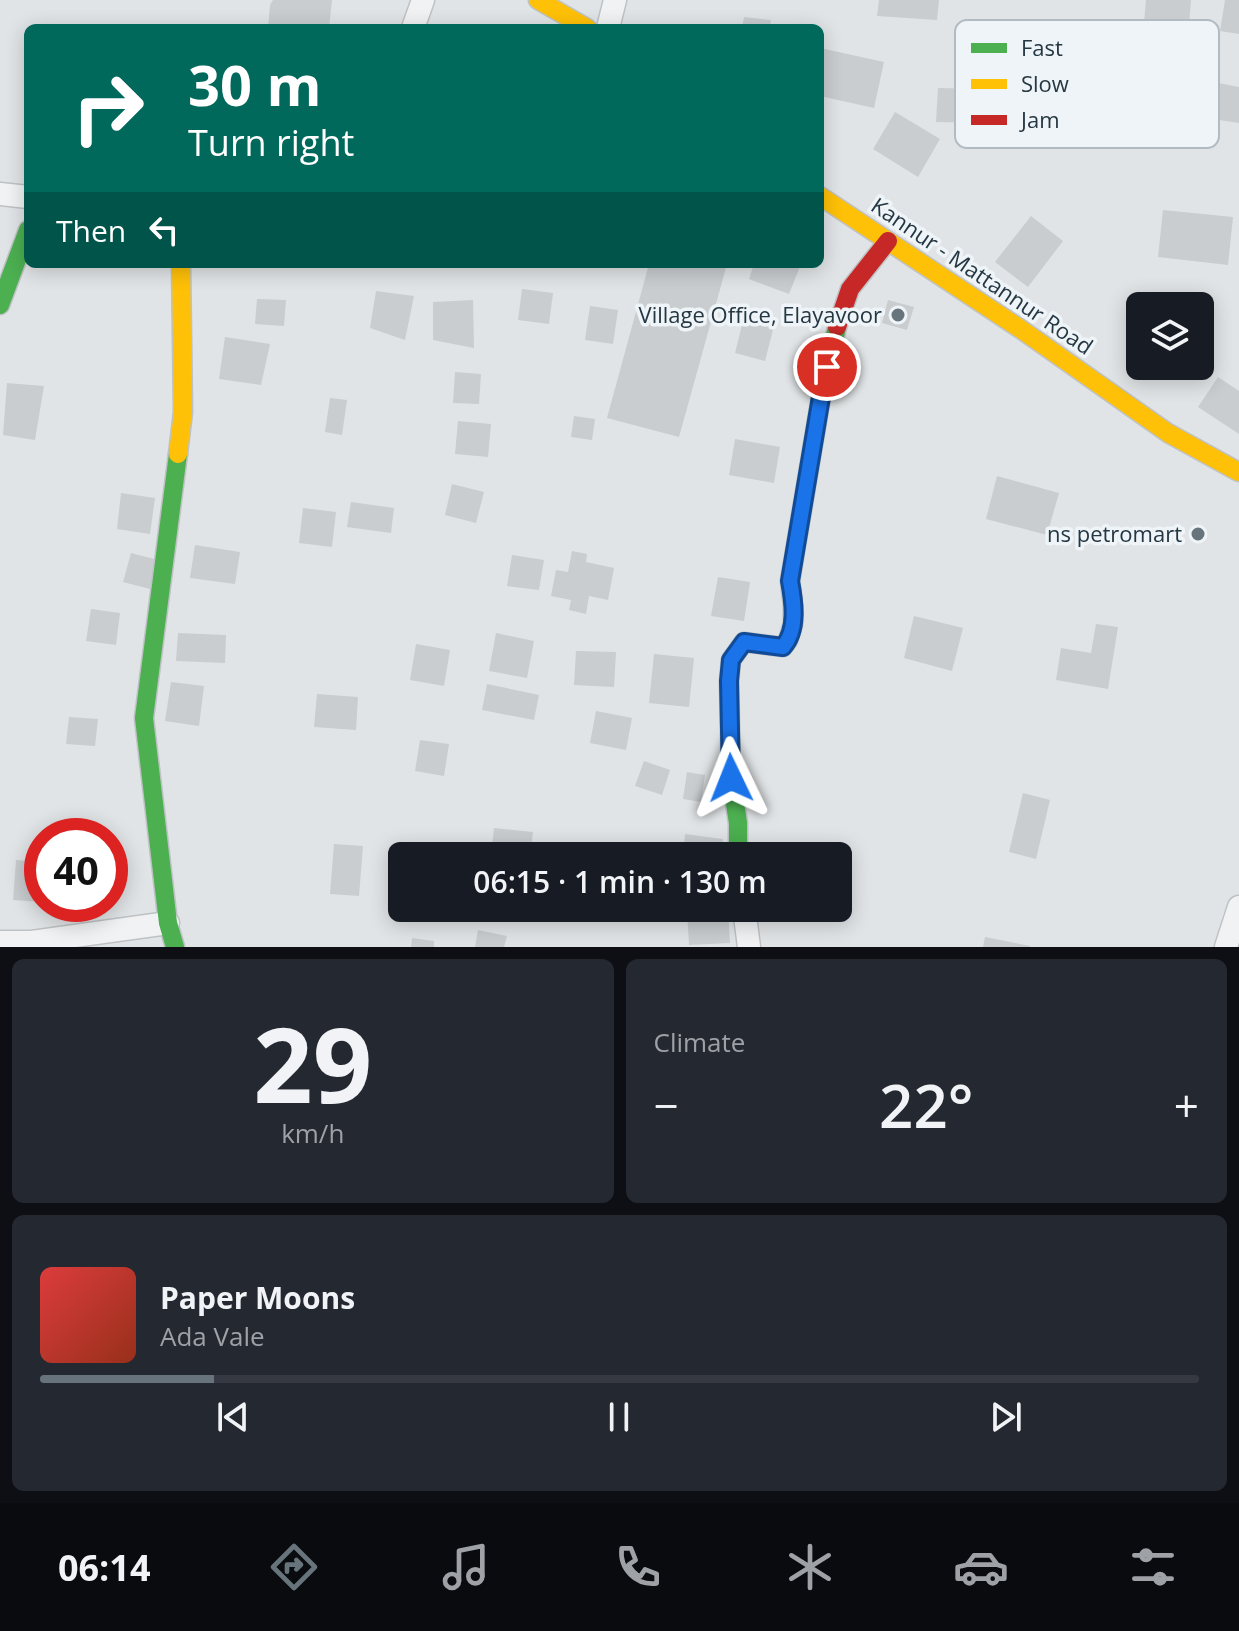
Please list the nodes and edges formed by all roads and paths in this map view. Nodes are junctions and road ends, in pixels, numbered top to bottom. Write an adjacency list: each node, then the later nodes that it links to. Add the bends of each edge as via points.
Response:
1 (423, 0): 4 (street)
2 (538, 0): 5 (street)
3 (615, 0): 6 (street)
4 (414, 24)
5 (580, 24)
6 (609, 24)
7 (0, 194): 8 (street)
8 (24, 197)
9 (824, 199): 11 (street, Kannur - Mattannur Road)
10 (24, 241): 13 (street)
11 (888, 241): 14 (street, Kannur - Mattannur Road, via 1168,433); 15 (street, via 850,289 834,337 790,581 790,639 783,647 744,642 731,660 729,738)
12 (181, 268): 18 (street, via 183,412 144,718)
13 (0, 305)
14 (1239, 472)
15 (738, 842)
16 (1239, 907): 22 (street)
17 (746, 922): 21 (street)
18 (168, 923): 19 (street); 20 (street)
19 (0, 942)
20 (175, 947)
21 (749, 947)
22 (1226, 947)

